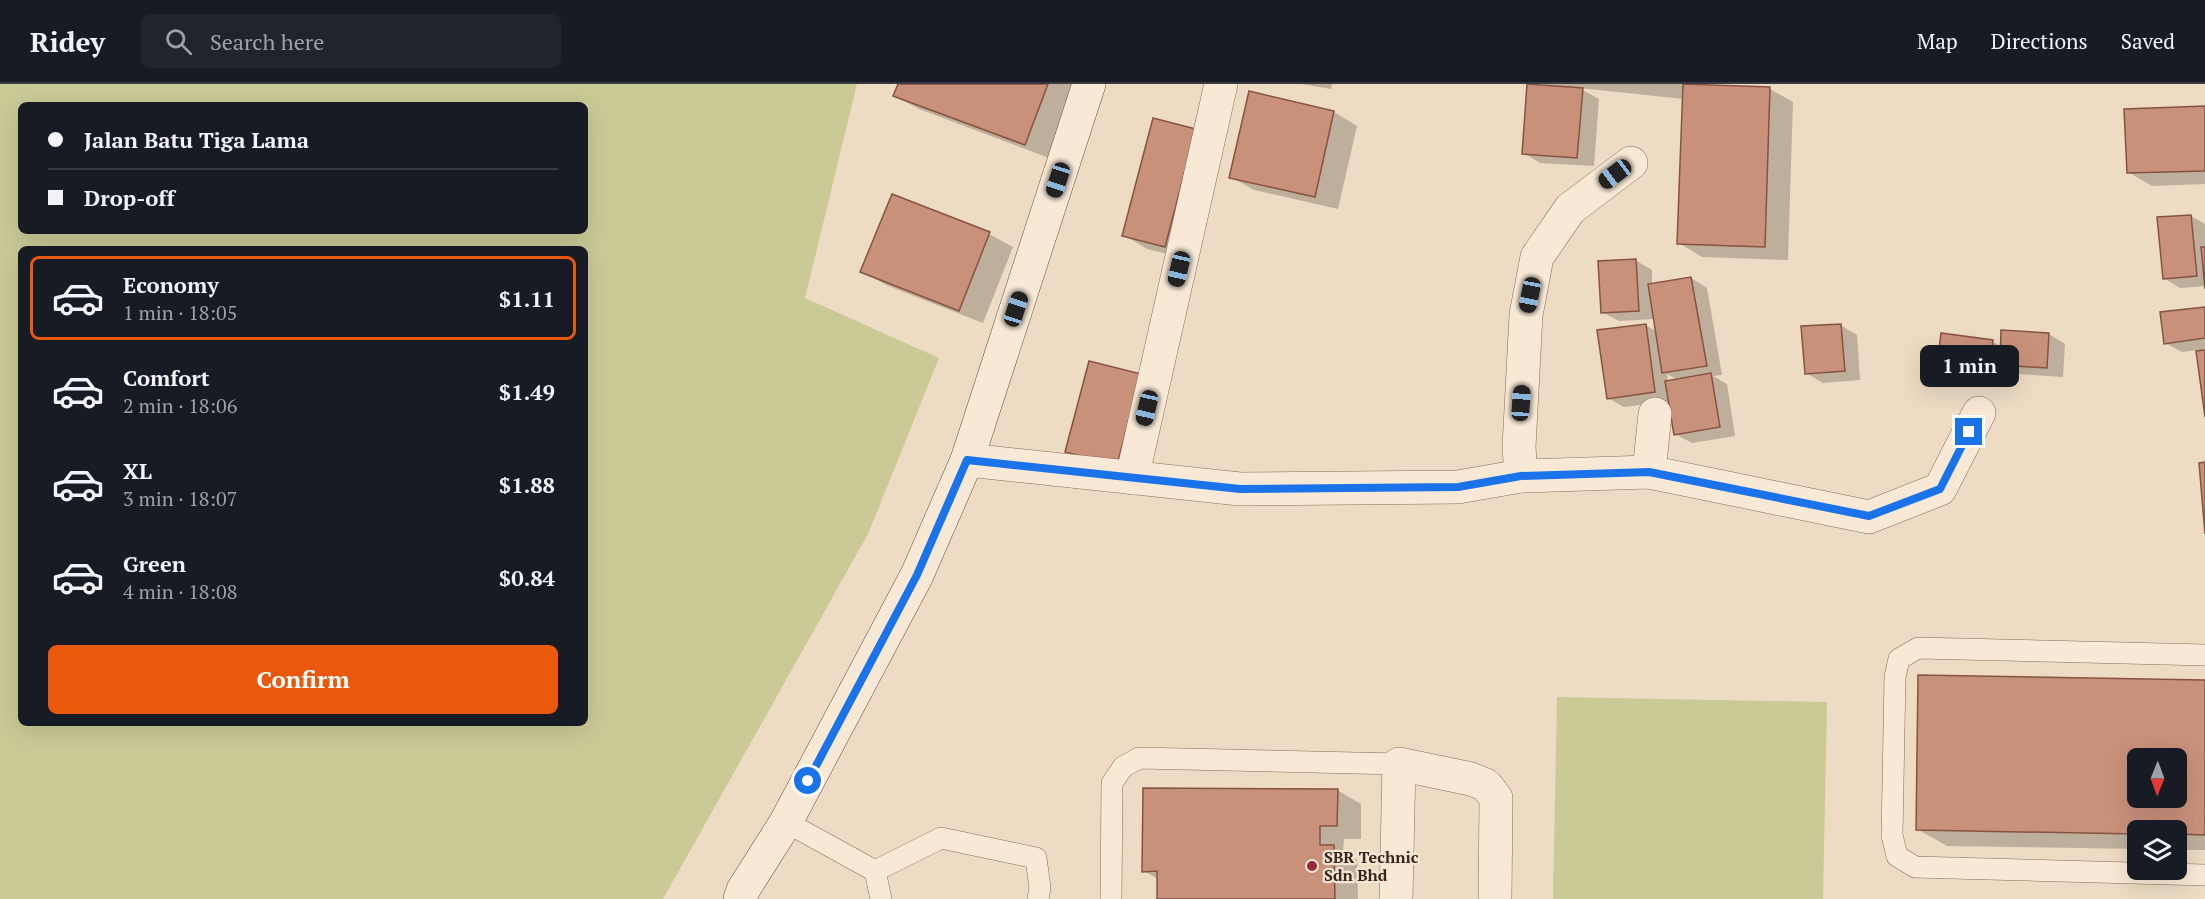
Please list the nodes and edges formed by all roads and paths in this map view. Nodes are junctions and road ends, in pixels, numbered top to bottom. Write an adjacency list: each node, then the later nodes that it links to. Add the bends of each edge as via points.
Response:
1 (1089, 84): 6 (street)
2 (1221, 84): 9 (street)
3 (1630, 163): 8 (street, via 1570,209 1537,256 1526,315)
4 (1979, 413): 7 (street, via 1940,489 1869,516)
5 (1655, 414): 7 (street)
6 (967, 460): 9 (street); 12 (street, via 917,575)
7 (1649, 472): 8 (street)
8 (1521, 476): 9 (street, via 1458,487 1251,489)
9 (1132, 478)
10 (2205, 655): 14 (lane, via 1918,648 1899,659 1895,677 1892,835 1897,856 1915,867)
11 (1399, 764): 18 (lane, via 1138,759 1123,767 1112,783); 19 (street); 20 (street, via 1471,779 1486,785 1496,798)
12 (786, 822): 13 (lane); 15 (street)
13 (875, 872): 16 (lane); 17 (lane, via 941,838 1036,858)
14 (2205, 875)
15 (738, 896)
16 (881, 899)
17 (1038, 899)
18 (1111, 899)
19 (1396, 899)
20 (1495, 899)

